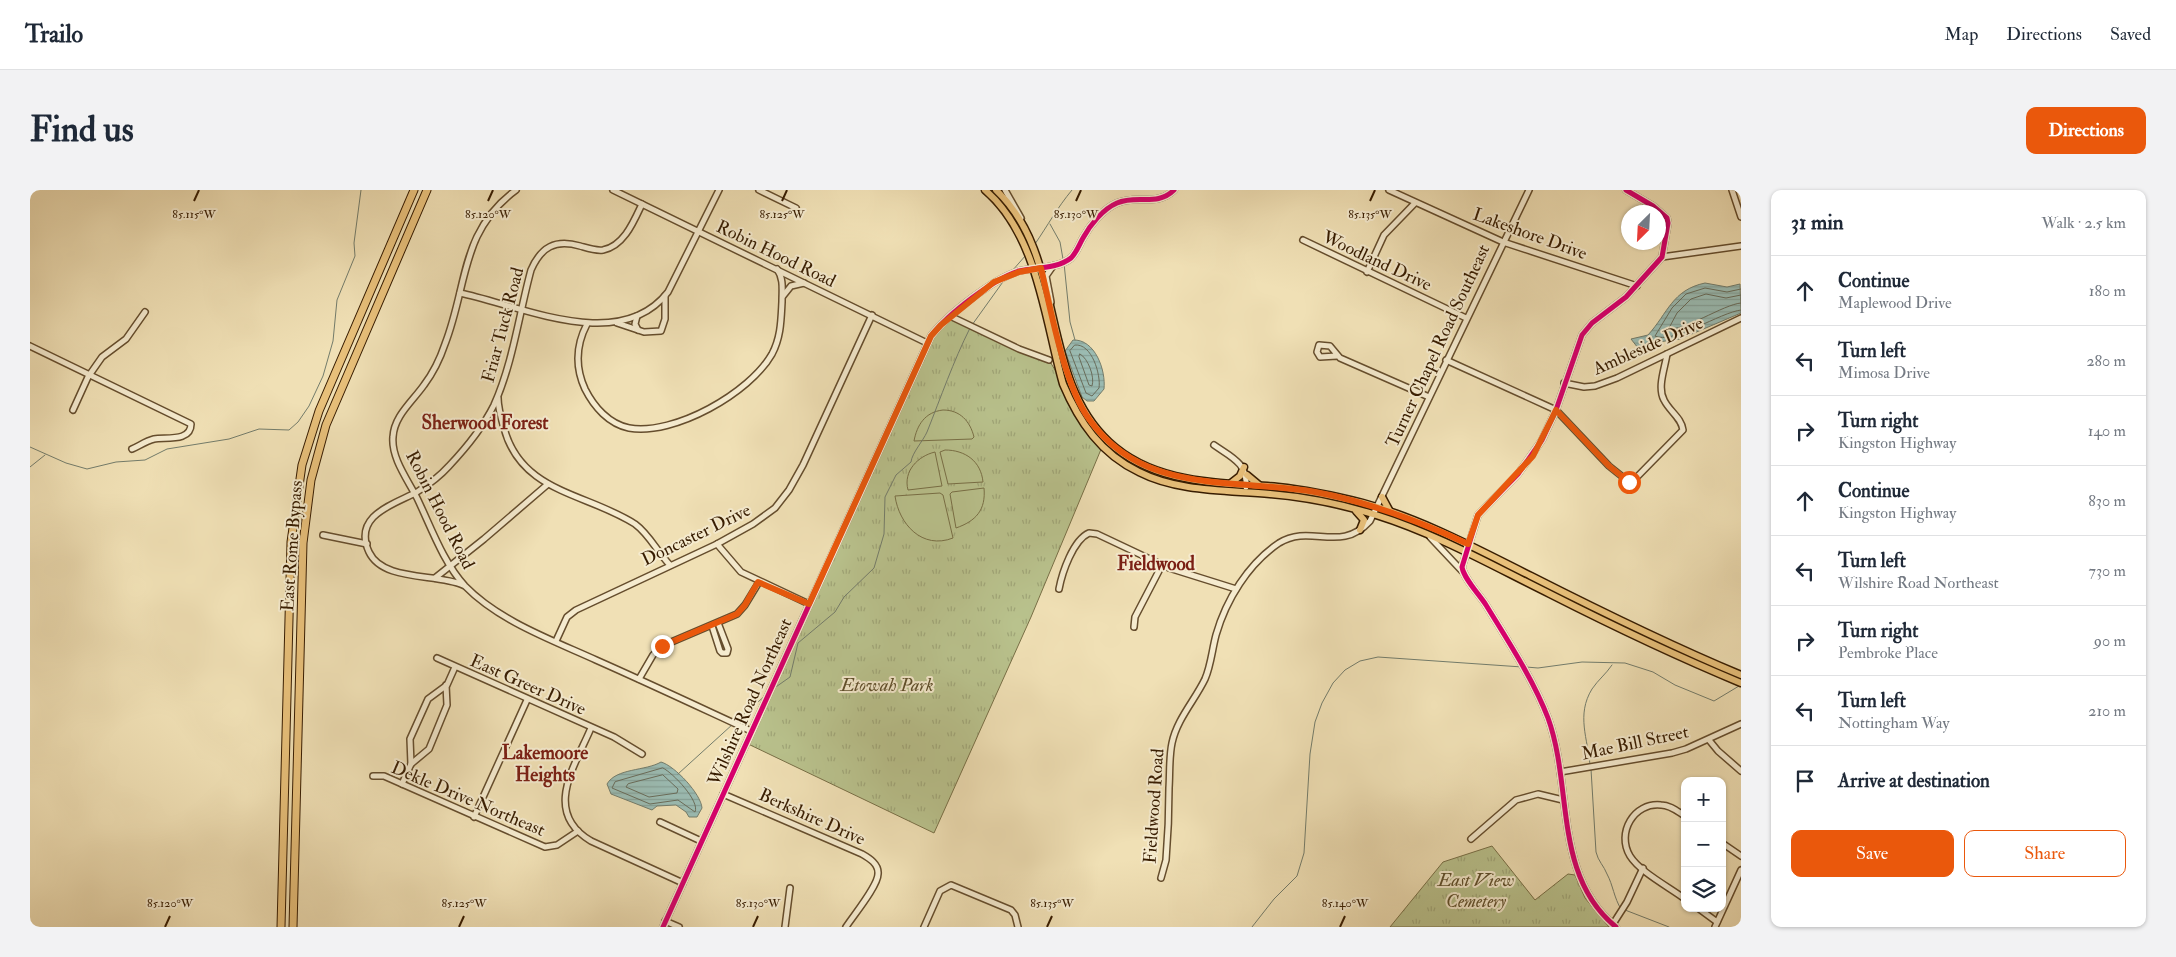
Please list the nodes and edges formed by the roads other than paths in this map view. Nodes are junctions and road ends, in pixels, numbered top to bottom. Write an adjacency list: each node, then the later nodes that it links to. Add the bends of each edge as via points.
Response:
1 (414, 190): 133 (highway, East Rome Bypass, via 318,411 298,486 291,551)
2 (427, 190): 134 (highway, East Rome Bypass, via 336,399 310,487 303,543)
3 (516, 190): 32 (street, Robin Hood Road, via 493,210 482,225 471,249)
4 (613, 190): 16 (street, Robin Hood Road)
5 (719, 190): 20 (street)
6 (759, 190): 17 (street)
7 (985, 190): 28 (main road, via 1006,214 1028,252)
8 (996, 190): 19 (main road)
9 (1004, 190): 19 (street)
10 (1174, 190): 25 (street, Wilshire Road Northeast, via 1157,200 1128,200 1114,204 1090,228 1074,254)
11 (1389, 190): 15 (street, Lakeshore Drive)
12 (1529, 190): 22 (street, Turner Chapel Road Southeast)
13 (1626, 190): 24 (street, via 1667,218)
14 (1732, 190): 18 (street)
15 (1415, 203): 22 (street, Lakeshore Drive); 29 (street, via 1384,235)
16 (642, 204): 20 (street, Robin Hood Road); 35 (street, Friar Tuck Road, via 625,234 609,248 593,250 562,243 546,247 531,270)
17 (796, 208)
18 (1741, 218)
19 (1026, 230): 26 (main road)
20 (698, 231): 27 (street, Robin Hood Road); 33 (street, via 679,274)
21 (1303, 240): 29 (street, Woodland Drive)
22 (1503, 242): 31 (street, Lakeshore Drive); 41 (street, Turner Chapel Road Southeast)
23 (1741, 246): 24 (street)
24 (1662, 257): 31 (street)
25 (1055, 264): 26 (street, Wilshire Road Northeast); 38 (street, via 1046,276)
26 (1041, 268): 28 (street, Wilshire Road Northeast); 38 (main road)
27 (777, 269): 30 (street, Robin Hood Road); 34 (street, via 782,280)
28 (1033, 269): 40 (street, Wilshire Road Northeast, via 994,282); 68 (main road, via 1068,397 1085,427 1104,448 1131,468 1161,481 1186,487)
29 (1367, 272): 41 (street, Woodland Drive)
30 (805, 282): 34 (street, via 791,286); 37 (street, Robin Hood Road)
31 (1637, 286): 53 (street, via 1582,335)
32 (460, 293): 35 (street); 69 (street, Robin Hood Road, via 438,361 394,428 393,448)
33 (665, 296): 39 (street); 45 (street, via 665,319 661,331)
34 (782, 300): 44 (street, via 775,347 753,377 702,411 649,428 629,428 618,424 606,417 592,401 581,380 578,354 579,341)
35 (521, 308): 44 (street); 54 (street, Friar Tuck Road)
36 (145, 312): 52 (street, via 126,339 102,358)
37 (872, 314): 46 (street, Robin Hood Road); 79 (street, Doncaster Drive, via 789,490 769,514)
38 (1053, 314): 64 (main road, via 1076,396 1106,439 1134,460 1158,472)
39 (637, 316): 43 (street); 45 (street, via 635,324)
40 (952, 317): 46 (street, Wilshire Road Northeast, via 935,331); 50 (street)
41 (1466, 318): 51 (street, Turner Chapel Road Southeast)
42 (1741, 318): 48 (street, Ambleside Drive)
43 (617, 323): 44 (street); 45 (street)
44 (587, 324)
45 (638, 330)
46 (928, 343): 91 (street, Wilshire Road Northeast)
47 (30, 346): 52 (street)
48 (1667, 354): 53 (street, Ambleside Drive, via 1595,386); 57 (street, via 1660,390 1663,400 1682,422 1683,430 1633,481 1624,480)
49 (1337, 356): 55 (street)
50 (1049, 360)
51 (1446, 360): 55 (street, Turner Chapel Road Southeast); 57 (street)
52 (90, 374): 56 (street); 61 (street, via 191,424 189,431 182,436 156,439)
53 (1564, 383): 57 (street)
54 (498, 394): 58 (street, Friar Tuck Road); 59 (street)
55 (1429, 397): 70 (street, Turner Chapel Road Southeast)
56 (73, 410)
57 (1556, 410): 80 (street, via 1533,456 1478,515)
58 (489, 413): 59 (street, Friar Tuck Road); 69 (street, Friar Tuck Road, via 449,466)
59 (500, 413): 65 (street, via 509,446 516,457 526,469)
60 (1214, 445): 62 (street)
61 (132, 449)
62 (1244, 467): 63 (street); 64 (main road, via 1240,476)
63 (1247, 475): 66 (street); 67 (main road)
64 (1231, 483): 66 (main road)
65 (548, 484): 82 (street); 83 (street, via 622,516 646,534)
66 (1247, 484): 67 (main road); 68 (street)
67 (1260, 486): 71 (main road, via 1314,492)
68 (1246, 492): 72 (main road)
69 (414, 493): 78 (street, Friar Tuck Road, via 376,513 368,529); 82 (street, Robin Hood Road)
70 (1382, 497): 71 (street, Turner Chapel Road Southeast); 73 (main road)
71 (1377, 507): 73 (main road); 74 (street, Turner Chapel Road Southeast)
72 (1353, 508): 74 (main road); 75 (main road, via 1363,518 1364,525)
73 (1392, 512): 80 (main road)
74 (1374, 514): 75 (street, Fieldwood Road); 76 (main road)
75 (1360, 530): 90 (street, Fieldwood Road, via 1338,539 1303,535 1286,539 1266,554)
76 (1426, 534): 81 (main road); 85 (street)
77 (323, 535): 78 (street)
78 (367, 544): 86 (street, via 371,555 388,567 400,573)
79 (717, 544): 83 (street, Doncaster Drive); 87 (street, via 735,567)
80 (1468, 544): 81 (street); 98 (main road, via 1646,634)
81 (1466, 552): 85 (street); 100 (main road, via 1651,645)
82 (451, 565): 86 (street); 88 (street, Robin Hood Road)
83 (670, 565): 95 (street, Doncaster Drive, via 570,613)
84 (1162, 565): 89 (street, via 1089,533 1079,541 1065,566); 90 (street); 94 (street, via 1135,617)
85 (1463, 572): 110 (street, via 1493,617 1544,708)
86 (435, 578): 88 (street)
87 (758, 582): 91 (street); 92 (street, via 740,610)
88 (466, 586): 95 (street, Robin Hood Road, via 496,610)
89 (1059, 589)
90 (1236, 589): 125 (street, Fieldwood Road, via 1220,623 1207,673 1189,703 1172,744 1167,852)
91 (809, 604): 105 (street, Wilshire Road Northeast)
92 (718, 623): 93 (street); 93 (street, via 727,653 720,651)
93 (712, 626): 99 (street, via 662,646 652,655)
94 (1134, 627)
95 (556, 641): 99 (street, Robin Hood Road)
96 (437, 658): 97 (street, East Greer Drive)
97 (454, 666): 101 (street); 102 (street, East Greer Drive)
98 (1741, 675)
99 (638, 679): 105 (street, Robin Hood Road)
100 (1741, 684)
101 (446, 685): 108 (street, via 447,705 429,749); 108 (street, via 428,699 410,739)
102 (527, 700): 104 (street, East Greer Drive); 116 (street)
103 (1741, 724): 106 (street, Mae Bill Street)
104 (591, 728): 107 (street, East Greer Drive); 118 (street, via 565,792 565,810)
105 (751, 731): 113 (street, Wilshire Road Northeast)
106 (1709, 740): 109 (street); 110 (street, Mae Bill Street, via 1672,753)
107 (642, 754)
108 (411, 764): 112 (street)
109 (1741, 771)
110 (1560, 772): 114 (street)
111 (373, 776): 112 (street, Dekle Drive Northeast, via 384,776)
112 (402, 784): 116 (street, Dekle Drive Northeast)
113 (723, 794): 120 (street, Wilshire Road Northeast); 138 (street, Berkshire Drive, via 862,854 874,863 878,871 876,880)
114 (1564, 800): 119 (street, via 1538,794 1516,800); 132 (street, via 1580,879 1596,906)
115 (1681, 813): 123 (street, via 1672,807 1656,804 1640,810 1630,820 1625,832 1627,848 1633,860)
116 (474, 817): 118 (street, Dekle Drive Northeast, via 545,847 557,845)
117 (660, 822): 120 (street)
118 (578, 831): 126 (street, via 591,841)
119 (1471, 839)
120 (701, 841): 126 (street, Wilshire Road Northeast)
121 (1726, 846): 122 (street)
122 (1741, 856)
123 (1643, 868): 128 (street); 132 (street)
124 (1741, 870): 131 (street)
125 (1161, 878)
126 (683, 883): 130 (street, Wilshire Road Northeast)
127 (790, 888): 137 (street)
128 (1681, 895)
129 (1702, 912): 131 (street)
130 (665, 921): 135 (street, Wilshire Road Northeast); 136 (street)
131 (1716, 924)
132 (1614, 926)
133 (281, 927)
134 (294, 927)
135 (662, 927)
136 (679, 927)
137 (785, 927)
138 (846, 927)
139 (924, 927): 140 (street, via 938,894 944,887 955,886 1011,910)
140 (1018, 927)

